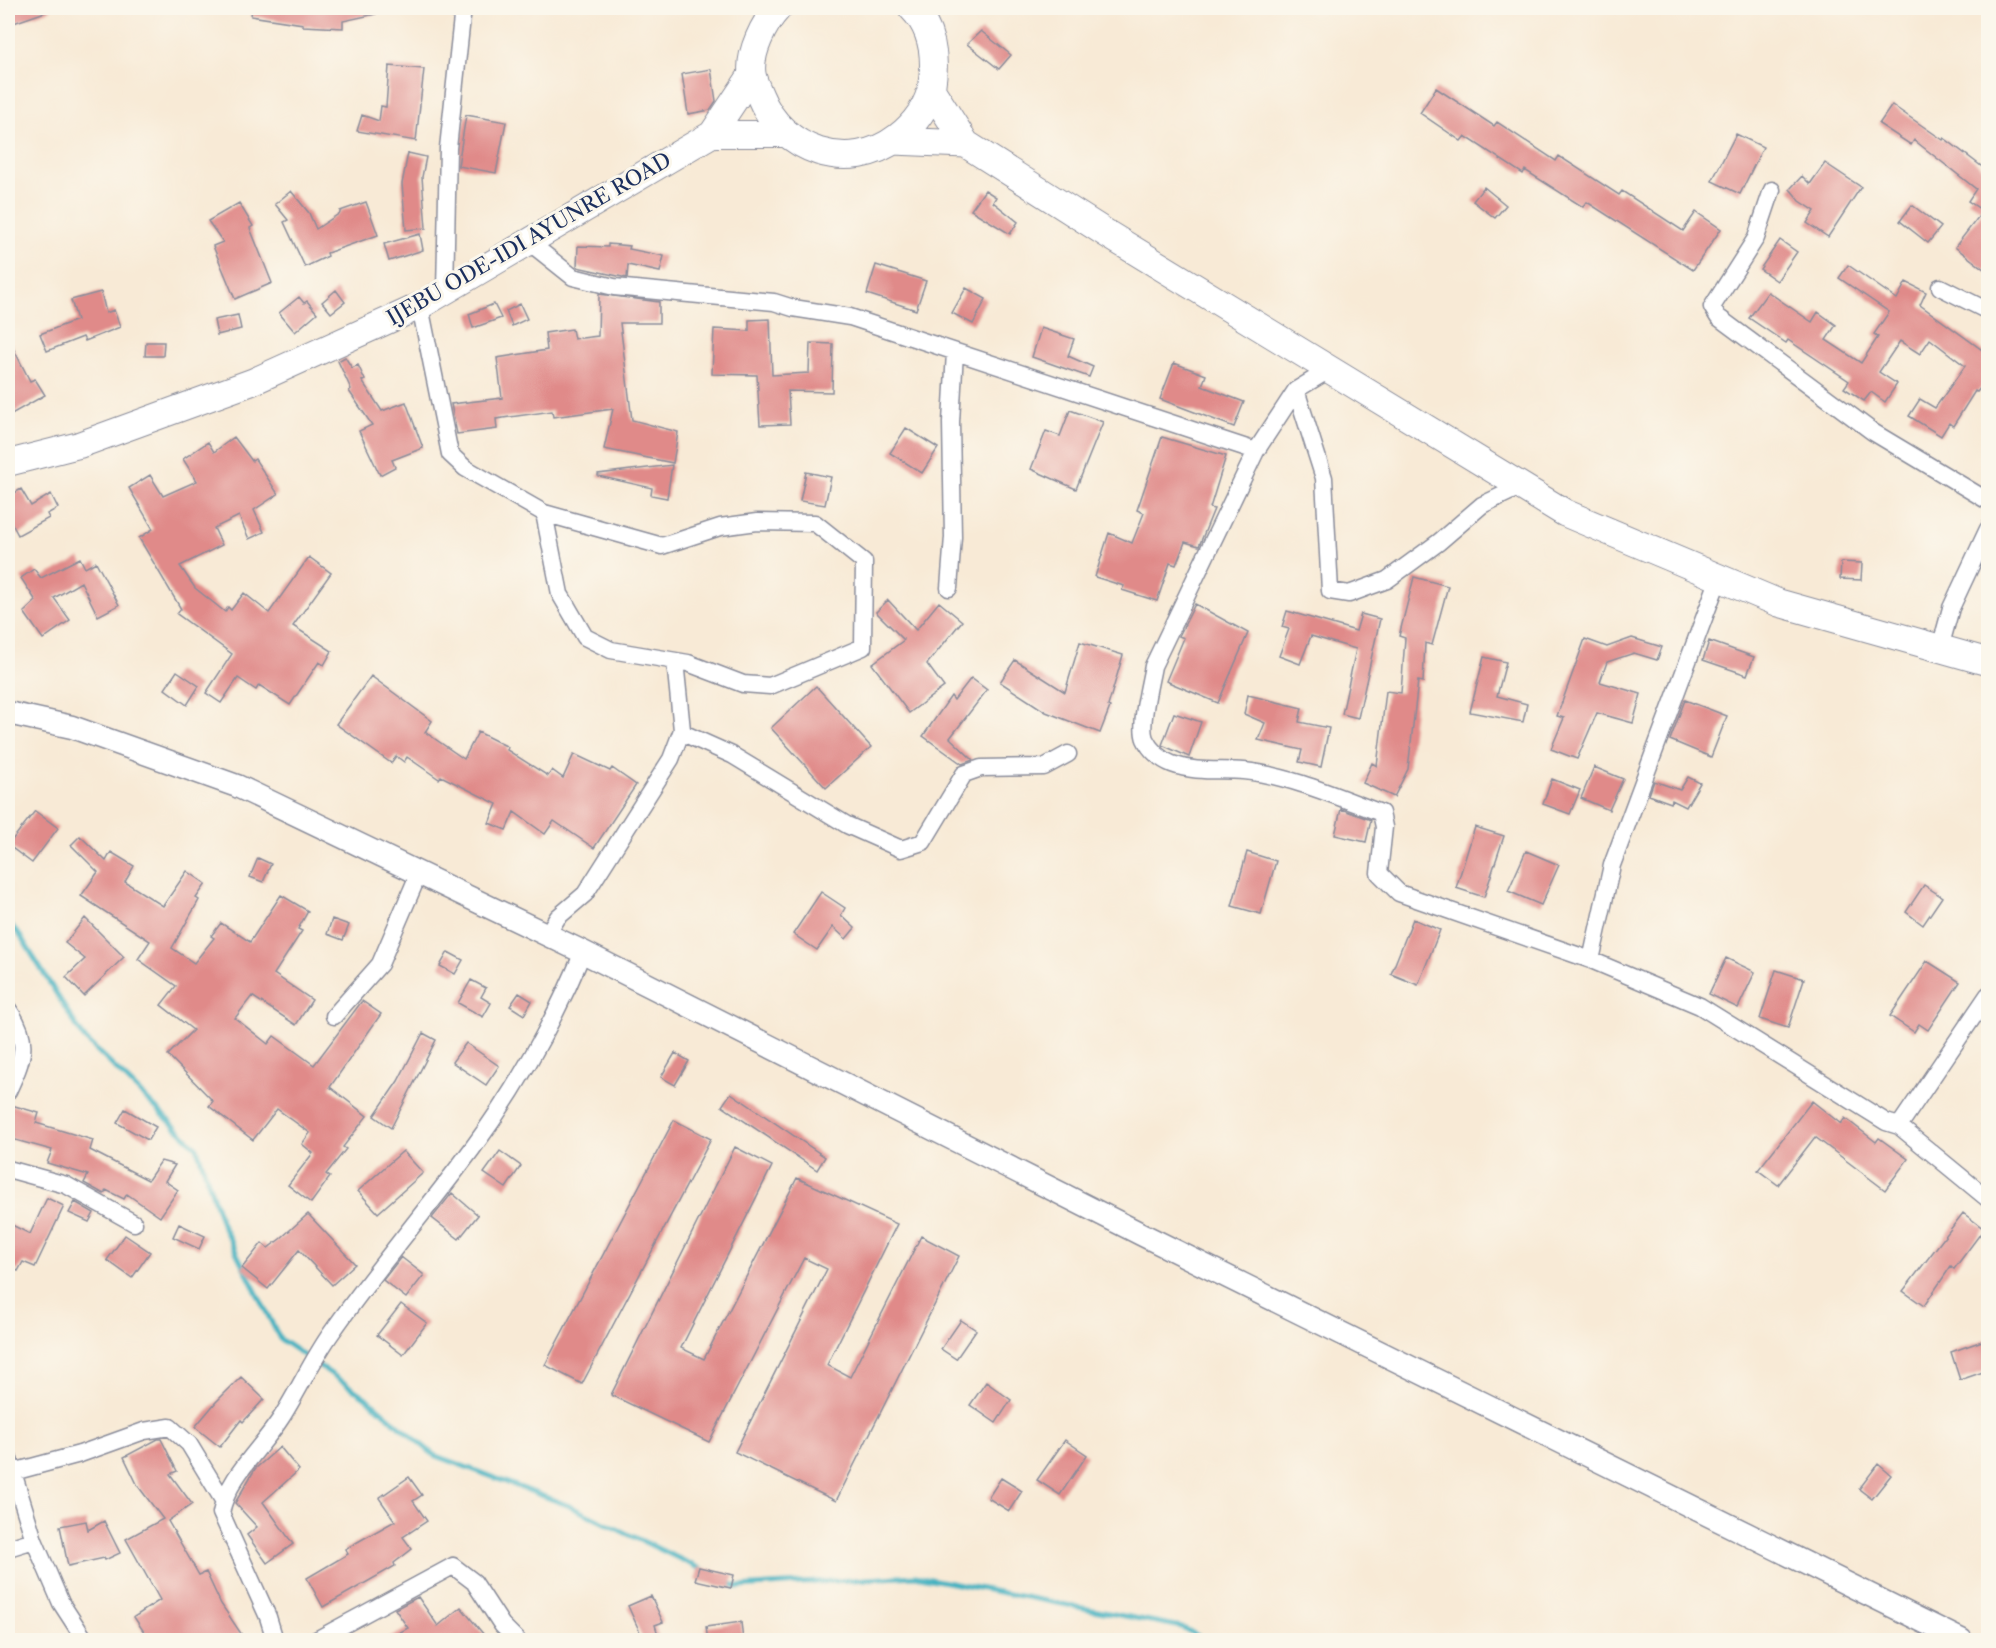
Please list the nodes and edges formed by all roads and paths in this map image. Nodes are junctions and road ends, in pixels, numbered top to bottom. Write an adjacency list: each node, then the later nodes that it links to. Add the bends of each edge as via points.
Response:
1 (463, 8): 13 (street, via 448,148)
2 (778, 8): 4 (highway, via 764,28)
3 (912, 8): 5 (highway, via 930,39 934,56)
4 (752, 74): 6 (highway, via 765,108); 7 (main road)
5 (931, 89): 8 (highway, via 917,119); 9 (highway)
6 (785, 134): 7 (main road); 8 (highway, via 814,151 846,156 871,152)
7 (712, 135): 11 (main road, IJEBU ODE-IDI AYUNRE ROAD)
8 (893, 141): 9 (highway)
9 (966, 144): 17 (highway)
10 (1772, 190): 22 (street, via 1756,238 1712,307 1718,317 1873,432)
11 (529, 242): 13 (main road, IJEBU ODE-IDI AYUNRE ROAD); 16 (street, via 573,277 614,287 774,302 850,317)
12 (1940, 287): 15 (street)
13 (446, 291): 14 (main road, IJEBU ODE-IDI AYUNRE ROAD)
14 (420, 306): 20 (main road, IJEBU ODE-IDI AYUNRE ROAD, via 252,382 79,446); 23 (street, via 450,454 465,468)
15 (1989, 311)
16 (956, 352): 19 (street); 26 (street)
17 (1329, 370): 18 (street); 21 (highway)
18 (1296, 390): 19 (street); 21 (street, via 1324,478 1330,591 1349,594 1387,580 1482,505)
19 (1256, 451): 36 (street, via 1153,666 1144,737 1154,752 1183,768 1244,771 1286,780 1381,813 1384,827 1379,873 1398,893)
20 (8, 463)
21 (1521, 486): 25 (highway, via 1565,513)
22 (1989, 501)
23 (544, 513): 28 (street, via 560,594 585,637 611,650); 28 (street, via 662,546 720,527 757,522 815,522 864,562 863,647 770,686 743,684)
24 (1989, 529): 27 (street, via 1951,608)
25 (1719, 578): 27 (highway, via 1779,603); 36 (street, via 1612,865)
26 (949, 588)
27 (1940, 648): 29 (highway)
28 (675, 661): 31 (street)
29 (1989, 662)
30 (8, 713): 33 (main road, via 72,727 237,786)
31 (682, 730): 32 (street, via 732,755 847,825 901,849 923,842 964,774 981,768 1044,767); 34 (street, via 671,759 623,837 585,894 558,918)
32 (1068, 754)
33 (419, 873): 34 (main road); 39 (street, via 380,964)
34 (547, 934): 35 (main road)
35 (583, 952): 47 (street, via 564,999 525,1070 473,1148 331,1334 282,1416); 54 (main road, via 1164,1246)
36 (1591, 960): 41 (street, via 1700,1006 1886,1122)
37 (1988, 995): 41 (street)
38 (8, 1009): 40 (street, via 24,1041 21,1064)
39 (334, 1016)
40 (8, 1091)
41 (1899, 1126): 43 (street)
42 (8, 1169): 44 (street, via 66,1185)
43 (1989, 1199)
44 (134, 1223)
45 (8, 1456): 46 (street)
46 (13, 1472): 47 (street, via 144,1431 170,1427 189,1444); 48 (street)
47 (224, 1500): 51 (street, via 221,1513)
48 (34, 1540): 49 (street); 50 (street, via 61,1603)
49 (8, 1548)
50 (86, 1641)
51 (275, 1641)
52 (316, 1641): 53 (street, via 453,1566 474,1582)
53 (517, 1641)
54 (1961, 1641)

